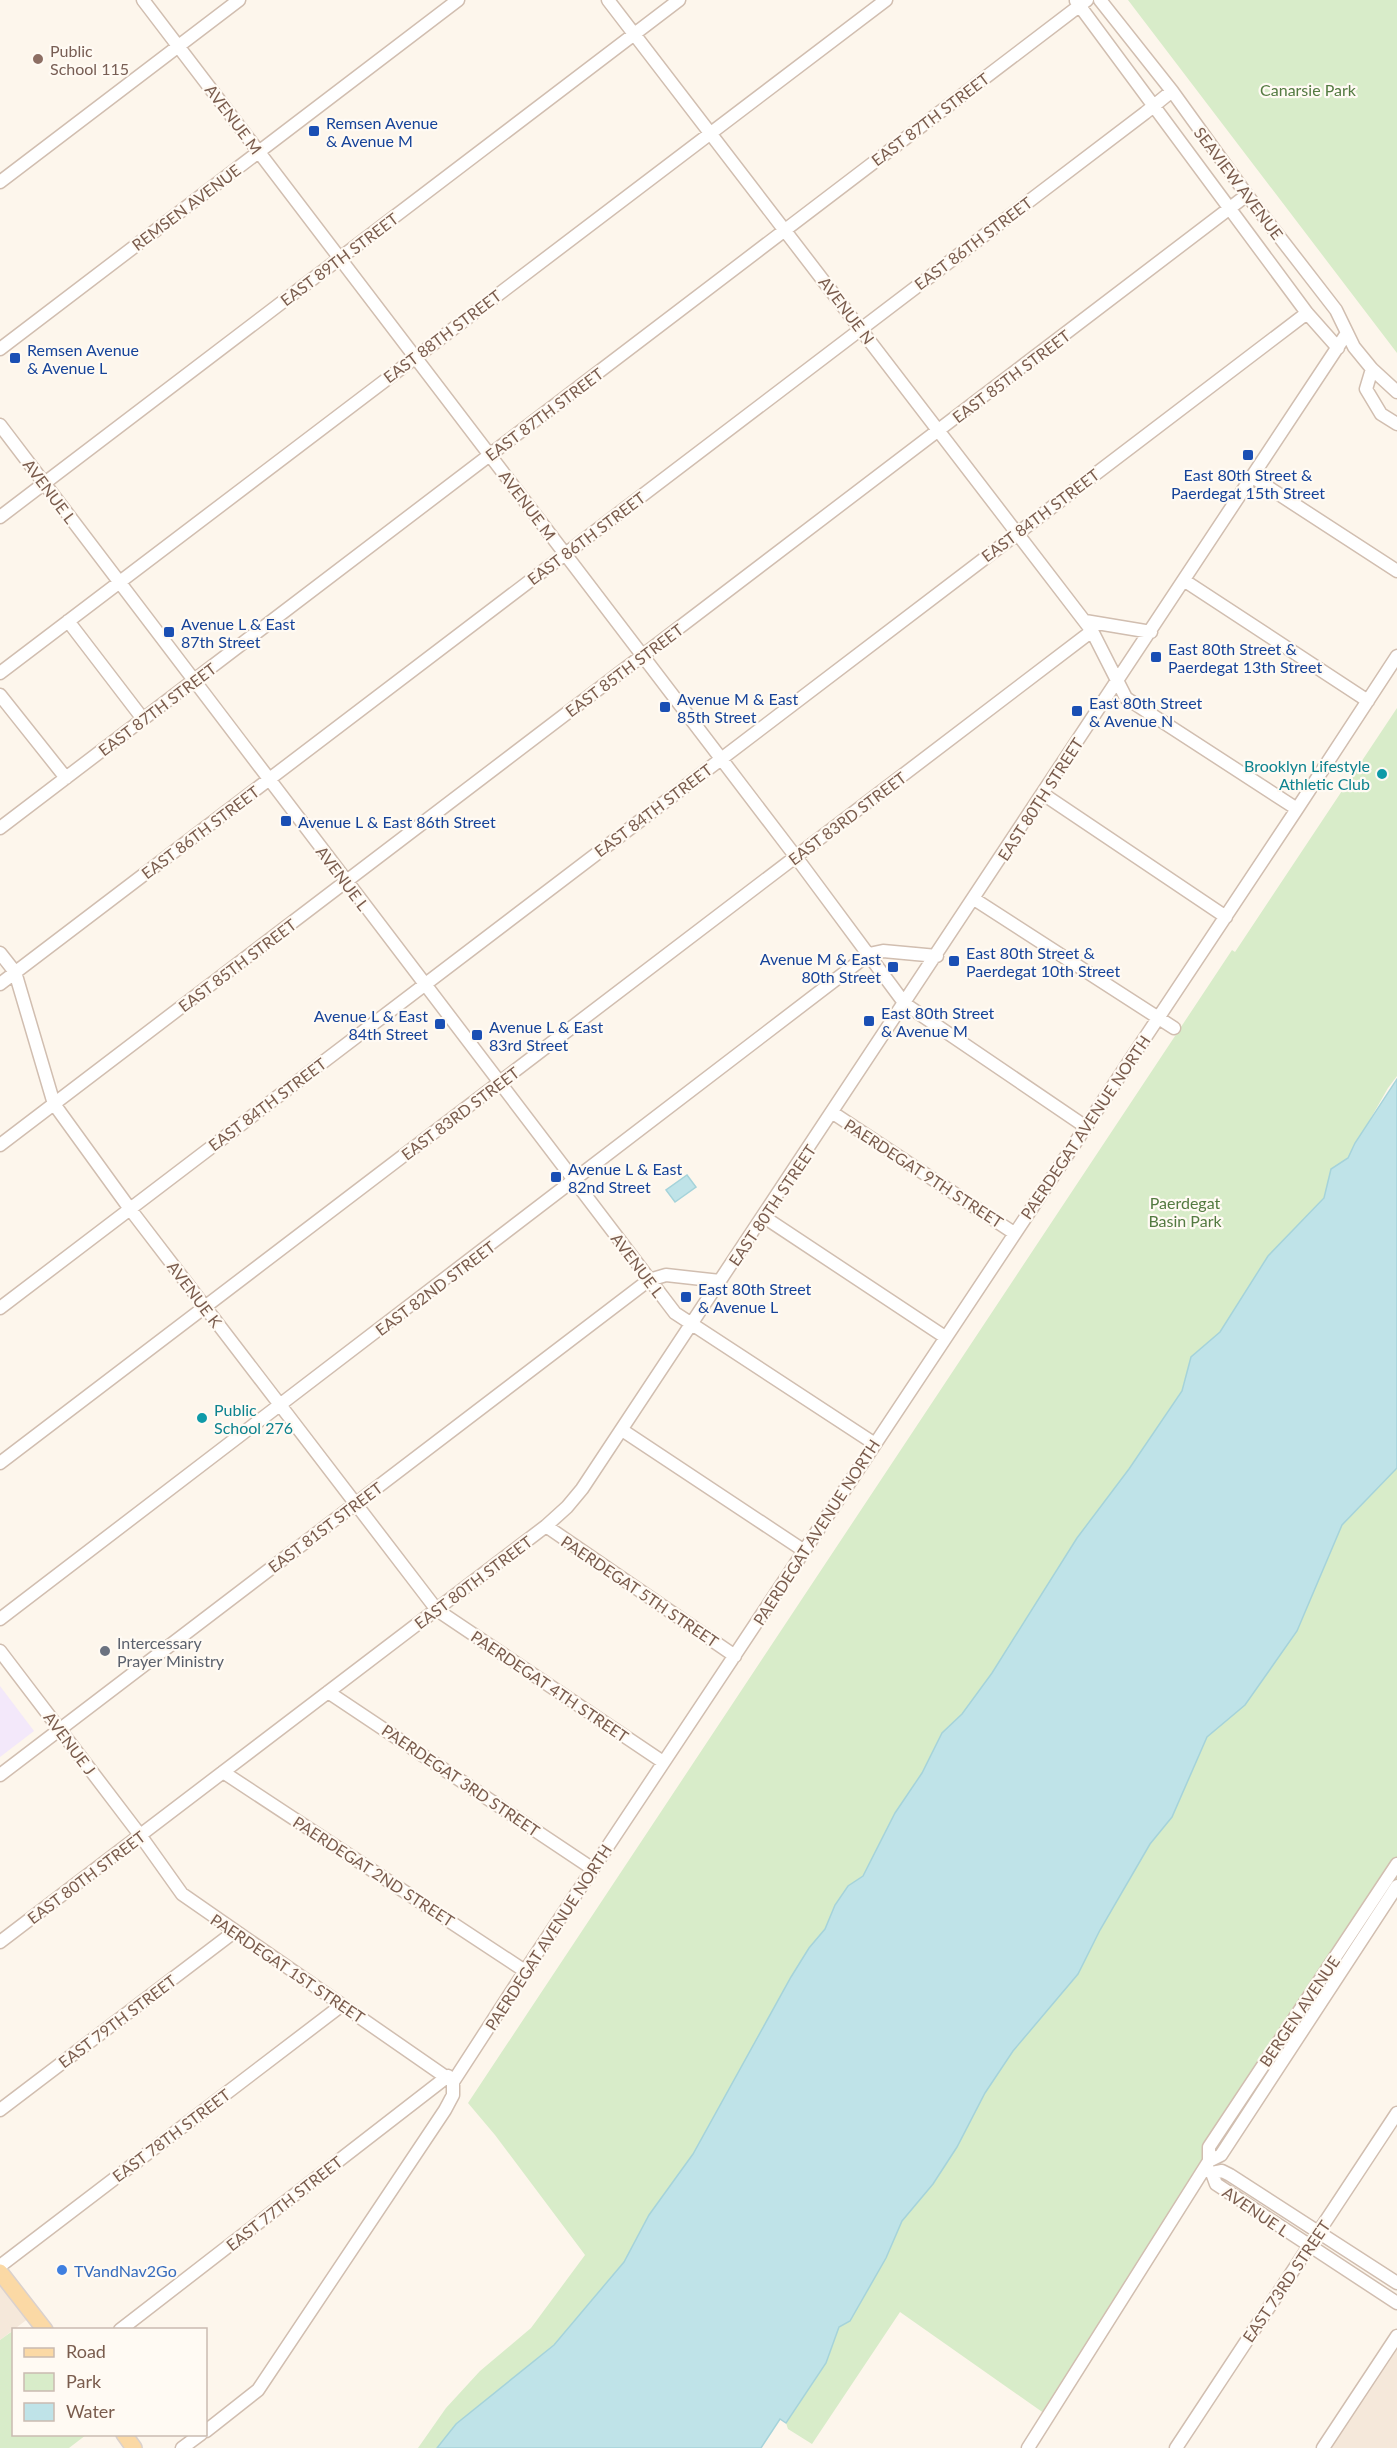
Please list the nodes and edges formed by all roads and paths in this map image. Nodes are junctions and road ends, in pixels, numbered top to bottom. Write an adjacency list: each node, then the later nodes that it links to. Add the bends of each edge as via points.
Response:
1 (143, 0): 10 (street, AVENUE M)
2 (239, 0): 10 (street)
3 (458, 0): 14 (street, REMSEN AVENUE)
4 (608, 0): 9 (street, AVENUE N)
5 (679, 0): 9 (street, EAST 89TH STREET)
6 (886, 0): 13 (street, EAST 88TH STREET)
7 (1100, 0): 11 (street, SEAVIEW AVENUE)
8 (1081, 2): 12 (street, SEAVIEW AVENUE); 18 (street, EAST 87TH STREET)
9 (634, 34): 13 (street, AVENUE N); 19 (street, EAST 89TH STREET)
10 (178, 46): 14 (street, AVENUE M); 15 (street)
11 (1172, 90): 12 (street, EAST 86TH STREET); 16 (street, SEAVIEW AVENUE)
12 (1155, 105): 17 (street, SEAVIEW AVENUE); 21 (street, EAST 86TH STREET)
13 (710, 132): 18 (street, AVENUE N); 25 (street, EAST 88TH STREET)
14 (259, 152): 19 (street, AVENUE M); 24 (street, REMSEN AVENUE)
15 (0, 182)
16 (1247, 195): 17 (street, EAST 85TH STREET); 22 (street, SEAVIEW AVENUE, via 1336,310)
17 (1231, 208): 20 (street, SEAVIEW AVENUE); 30 (street, EAST 85TH STREET)
18 (785, 230): 21 (street, AVENUE N); 31 (street, EAST 87TH STREET)
19 (340, 258): 25 (street, AVENUE M); 33 (street, EAST 89TH STREET)
20 (1307, 313): 23 (street, SEAVIEW AVENUE); 35 (street, EAST 84TH STREET)
21 (861, 328): 30 (street, AVENUE N); 36 (street, EAST 86TH STREET)
22 (1347, 333): 23 (street, EAST 80TH STREET); 26 (street, SEAVIEW AVENUE)
23 (1338, 348): 32 (street, EAST 80TH STREET)
24 (0, 349)
25 (415, 357): 31 (street, AVENUE M); 39 (street, EAST 88TH STREET)
26 (1372, 369): 27 (street, SEAVIEW AVENUE); 28 (street, via 1366,389 1382,414)
27 (1397, 392)
28 (1397, 424)
29 (0, 425): 33 (street, AVENUE L)
30 (939, 431): 35 (street, AVENUE N); 43 (street, EAST 85TH STREET)
31 (490, 455): 36 (street, AVENUE M); 47 (street, EAST 87TH STREET)
32 (1254, 477): 37 (street); 38 (street, EAST 80TH STREET)
33 (44, 483): 34 (street, EAST 89TH STREET); 39 (street, AVENUE L)
34 (0, 517)
35 (1017, 533): 41 (street, AVENUE N); 51 (street, EAST 84TH STREET)
36 (565, 554): 43 (street, AVENUE M); 53 (street, EAST 86TH STREET)
37 (1397, 571)
38 (1185, 581): 42 (street, EAST 80TH STREET); 49 (street)
39 (119, 582): 40 (street, EAST 88TH STREET); 47 (street, AVENUE L)
40 (68, 621): 45 (street, EAST 88TH STREET); 50 (street)
41 (1088, 626): 42 (street); 46 (street, AVENUE N); 57 (street, EAST 83RD STREET)
42 (1151, 632): 46 (street, EAST 80TH STREET)
43 (643, 656): 51 (street, AVENUE M); 58 (street, EAST 85TH STREET)
44 (1397, 656): 49 (street, PAERDEGAT AVENUE NORTH)
45 (0, 673)
46 (1118, 681): 54 (street, EAST 80TH STREET); 55 (street, AVENUE N, via 1126,698)
47 (193, 682): 50 (street, EAST 87TH STREET); 53 (street, AVENUE L)
48 (0, 695): 52 (street)
49 (1368, 700): 55 (street, PAERDEGAT AVENUE NORTH)
50 (143, 719): 52 (street, EAST 87TH STREET)
51 (721, 758): 57 (street, AVENUE M); 66 (street, EAST 84TH STREET)
52 (66, 778): 56 (street, EAST 87TH STREET)
53 (268, 780): 58 (street, AVENUE L); 64 (street, EAST 86TH STREET)
54 (1043, 794): 59 (street, EAST 80TH STREET); 60 (street)
55 (1298, 809): 60 (street, PAERDEGAT AVENUE NORTH)
56 (0, 828)
57 (796, 857): 62 (street, AVENUE M); 70 (street, EAST 83RD STREET)
58 (347, 882): 66 (street, AVENUE L); 71 (street, EAST 85TH STREET)
59 (974, 899): 63 (street, EAST 80TH STREET); 68 (street)
60 (1226, 917): 68 (street, PAERDEGAT AVENUE NORTH)
61 (0, 953): 64 (street, AVENUE K)
62 (868, 954): 63 (street, via 883,951); 67 (street, AVENUE M); 75 (street, EAST 82ND STREET)
63 (937, 956): 67 (street, EAST 80TH STREET)
64 (15, 972): 65 (street, EAST 86TH STREET); 71 (street, AVENUE K)
65 (0, 984)
66 (424, 984): 70 (street, AVENUE L); 76 (street, EAST 84TH STREET)
67 (905, 1004): 72 (street, EAST 80TH STREET); 73 (street, AVENUE M)
68 (1159, 1017): 69 (street); 73 (street, PAERDEGAT AVENUE NORTH)
69 (1174, 1028)
70 (499, 1083): 75 (street, AVENUE L); 81 (street, EAST 83RD STREET)
71 (54, 1104): 74 (street, EAST 85TH STREET); 76 (street, AVENUE K)
72 (833, 1113): 77 (street, EAST 80TH STREET); 78 (street, PAERDEGAT 9TH STREET)
73 (1086, 1126): 78 (street, PAERDEGAT AVENUE NORTH)
74 (0, 1145)
75 (574, 1181): 79 (street, AVENUE L); 85 (street, EAST 82ND STREET)
76 (130, 1209): 81 (street, AVENUE K); 82 (street, EAST 84TH STREET)
77 (764, 1217): 80 (street, EAST 80TH STREET); 84 (street)
78 (1014, 1233): 84 (street, PAERDEGAT AVENUE NORTH)
79 (649, 1280): 80 (street, via 666,1275); 83 (street, AVENUE L, via 675,1313); 89 (street, EAST 81ST STREET)
80 (720, 1281): 83 (street, EAST 80TH STREET)
81 (205, 1307): 85 (street, AVENUE K); 88 (street, EAST 83RD STREET)
82 (0, 1308)
83 (693, 1324): 86 (street, EAST 80TH STREET); 87 (street, AVENUE L)
84 (945, 1337): 87 (street, PAERDEGAT AVENUE NORTH)
85 (280, 1406): 89 (street, AVENUE K); 93 (street, EAST 82ND STREET)
86 (622, 1430): 90 (street, EAST 80TH STREET, via 582,1489); 91 (street)
87 (874, 1444): 91 (street, PAERDEGAT AVENUE NORTH)
88 (0, 1463)
89 (355, 1504): 92 (street, AVENUE K); 97 (street, EAST 81ST STREET)
90 (546, 1526): 92 (street, EAST 80TH STREET); 95 (street, PAERDEGAT 5TH STREET)
91 (803, 1550): 95 (street, PAERDEGAT AVENUE NORTH)
92 (437, 1610): 96 (street, EAST 80TH STREET); 98 (street, PAERDEGAT 4TH STREET)
93 (0, 1619)
94 (0, 1651): 97 (street, AVENUE J)
95 (735, 1656): 98 (street, PAERDEGAT AVENUE NORTH)
96 (328, 1692): 99 (street, EAST 80TH STREET); 103 (street, PAERDEGAT 3RD STREET)
97 (59, 1729): 100 (street, EAST 81ST STREET); 101 (street, AVENUE J)
98 (663, 1762): 103 (street, PAERDEGAT AVENUE NORTH)
99 (223, 1772): 101 (street, EAST 80TH STREET); 107 (street, PAERDEGAT 2ND STREET)
100 (0, 1775)
101 (140, 1835): 105 (street, PAERDEGAT 1ST STREET, via 182,1894); 106 (street, EAST 80TH STREET)
102 (1397, 1864): 112 (street, BERGEN AVENUE, via 1209,2147)
103 (593, 1869): 107 (street, PAERDEGAT AVENUE NORTH)
104 (1397, 1886): 112 (street, BERGEN AVENUE)
105 (234, 1932): 108 (street, PAERDEGAT 1ST STREET); 110 (street, EAST 79TH STREET)
106 (0, 1942)
107 (525, 1971): 109 (street, PAERDEGAT AVENUE NORTH)
108 (342, 2005): 109 (street, PAERDEGAT 1ST STREET); 115 (street, EAST 78TH STREET)
109 (451, 2079): 120 (street, EAST 77TH STREET); 122 (street, PAERDEGAT AVENUE NORTH, via 453,2095 445,2110 258,2390)
110 (0, 2110)
111 (1397, 2114): 113 (street, EAST 73RD STREET)
112 (1209, 2168): 113 (street, AVENUE L, via 1230,2175); 114 (street, AVENUE L, via 1216,2184); 125 (street, BERGEN AVENUE)
113 (1319, 2232): 114 (street, EAST 73RD STREET); 117 (street, AVENUE L)
114 (1309, 2246): 118 (street, AVENUE L); 126 (street, EAST 73RD STREET)
115 (0, 2266)
116 (0, 2272): 119 (main road)
117 (1397, 2283)
118 (1397, 2302)
119 (43, 2328)
120 (123, 2328)
121 (1397, 2336): 127 (street)
122 (207, 2430)
123 (198, 2436): 124 (street)
124 (182, 2448)
125 (1028, 2448)
126 (1176, 2448)
127 (1323, 2448)

